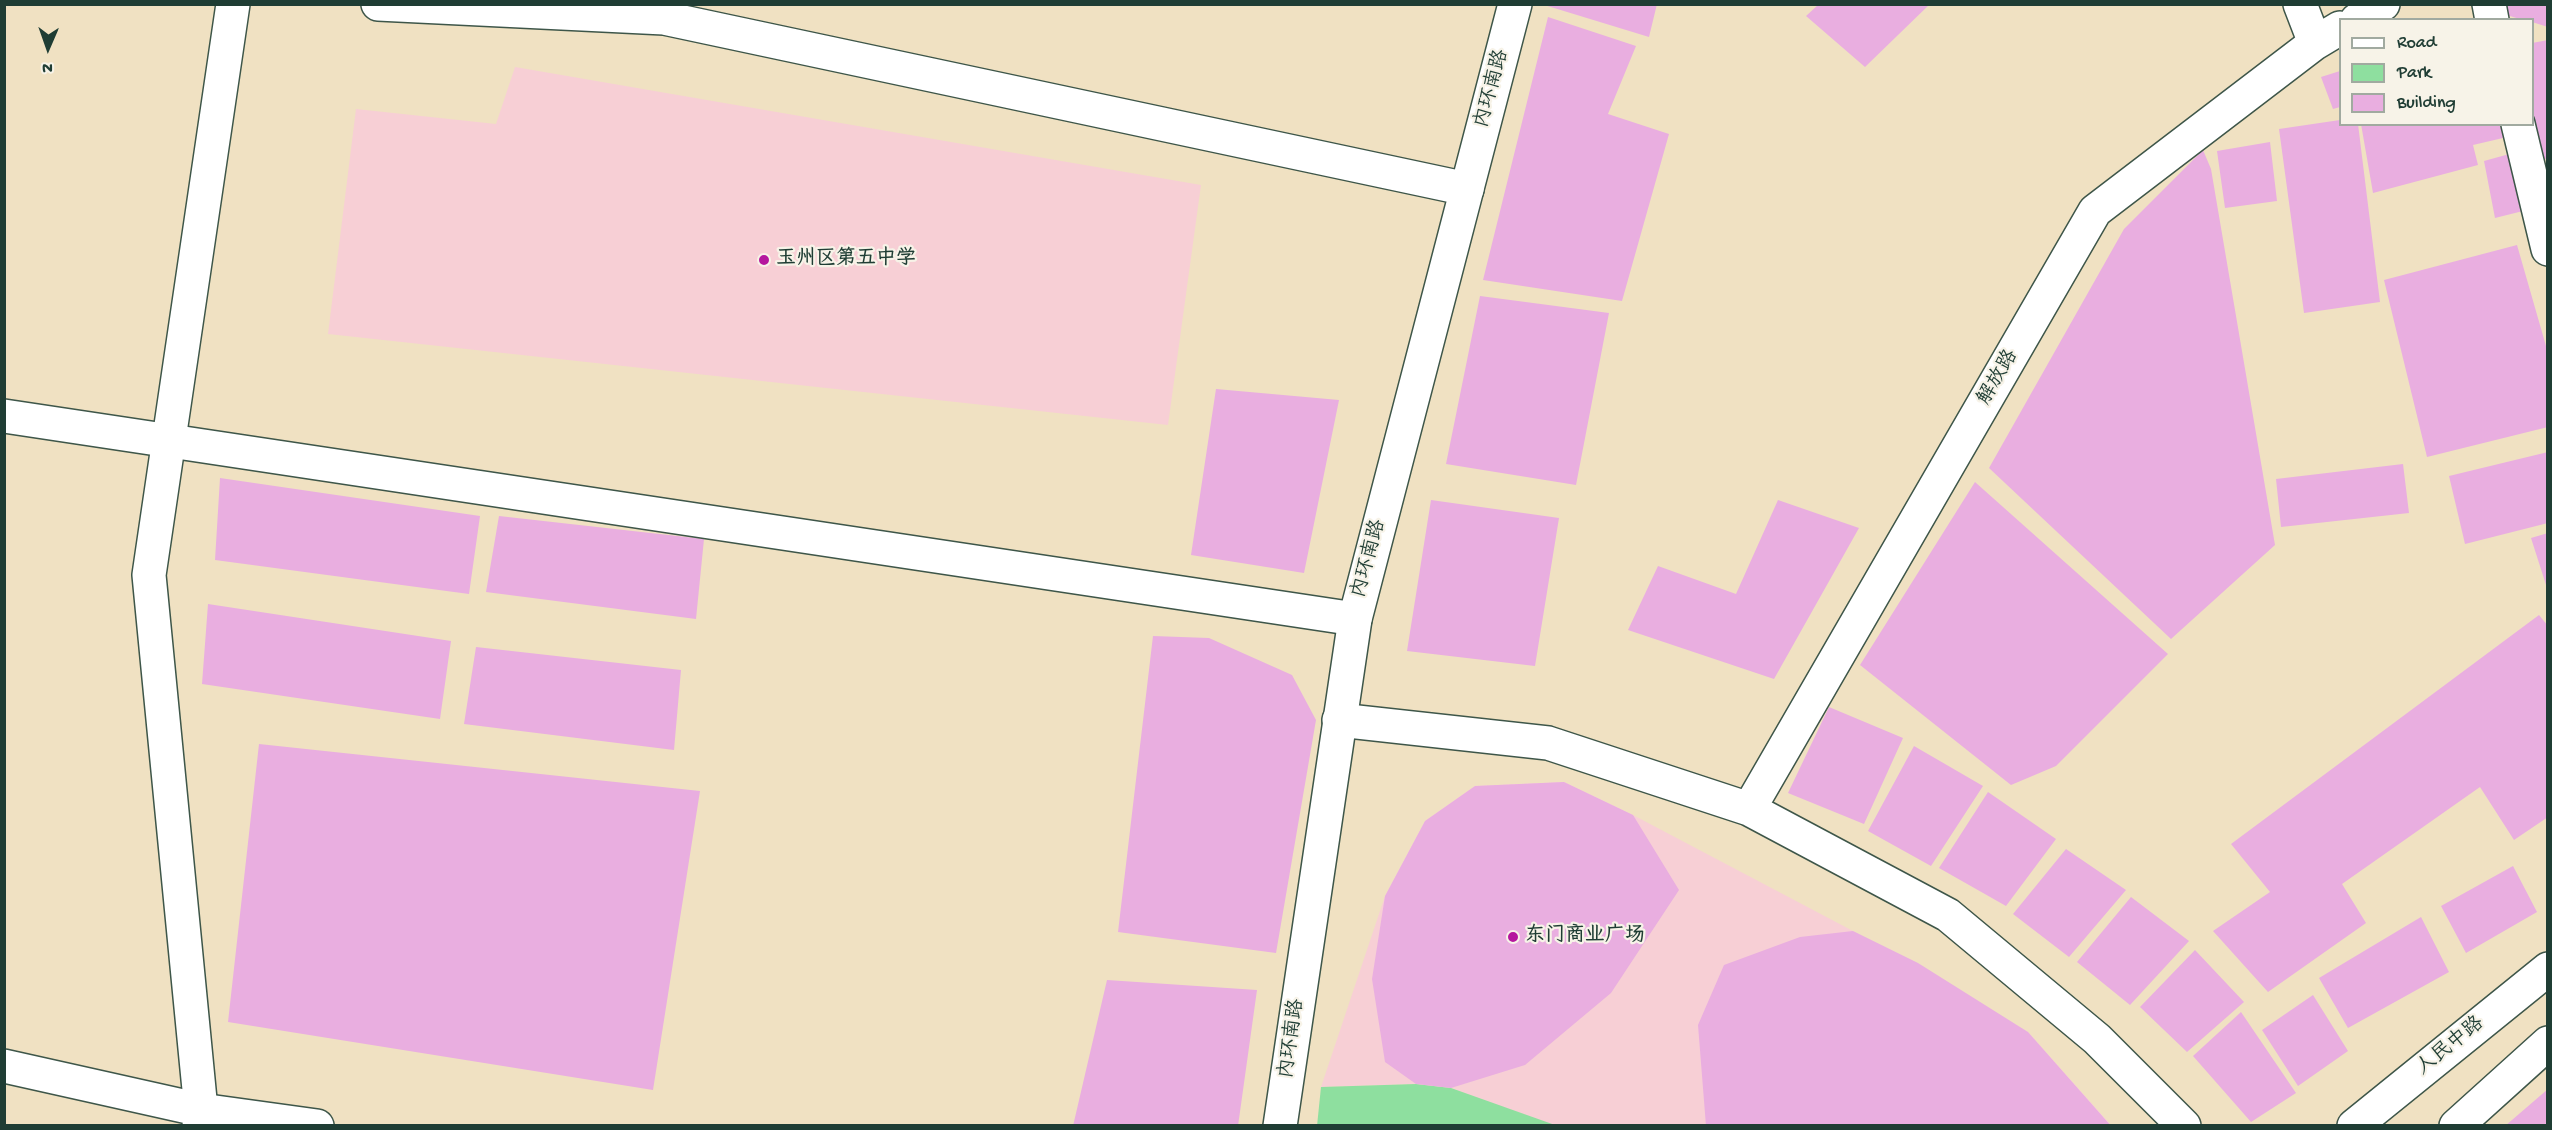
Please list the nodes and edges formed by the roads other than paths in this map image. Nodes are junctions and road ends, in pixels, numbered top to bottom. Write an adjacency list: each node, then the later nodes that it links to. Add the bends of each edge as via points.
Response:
1 (233, 4): 12 (street)
2 (378, 4): 9 (street, via 664,18)
3 (1515, 4): 9 (street, 内环南路)
4 (2300, 4): 7 (street)
5 (2383, 4): 6 (street)
6 (2359, 18)
7 (2328, 36): 15 (street, 解放路, via 2096,211)
8 (2518, 126): 10 (street)
9 (1467, 189): 13 (street, 内环南路)
10 (2547, 249)
11 (4, 416): 12 (street)
12 (169, 440): 13 (street); 19 (street, via 149,575)
13 (1355, 619): 14 (street, 内环南路)
14 (1339, 720): 15 (street, via 1548,743); 21 (street, 内环南路)
15 (1749, 809): 22 (street, via 1948,915 2097,1039)
16 (2547, 969): 23 (street, 人民中路)
17 (2547, 1043): 24 (street)
18 (4, 1066): 19 (street)
19 (200, 1118): 20 (street)
20 (317, 1125)
21 (1281, 1125)
22 (2184, 1125)
23 (2354, 1125)
24 (2456, 1125)

